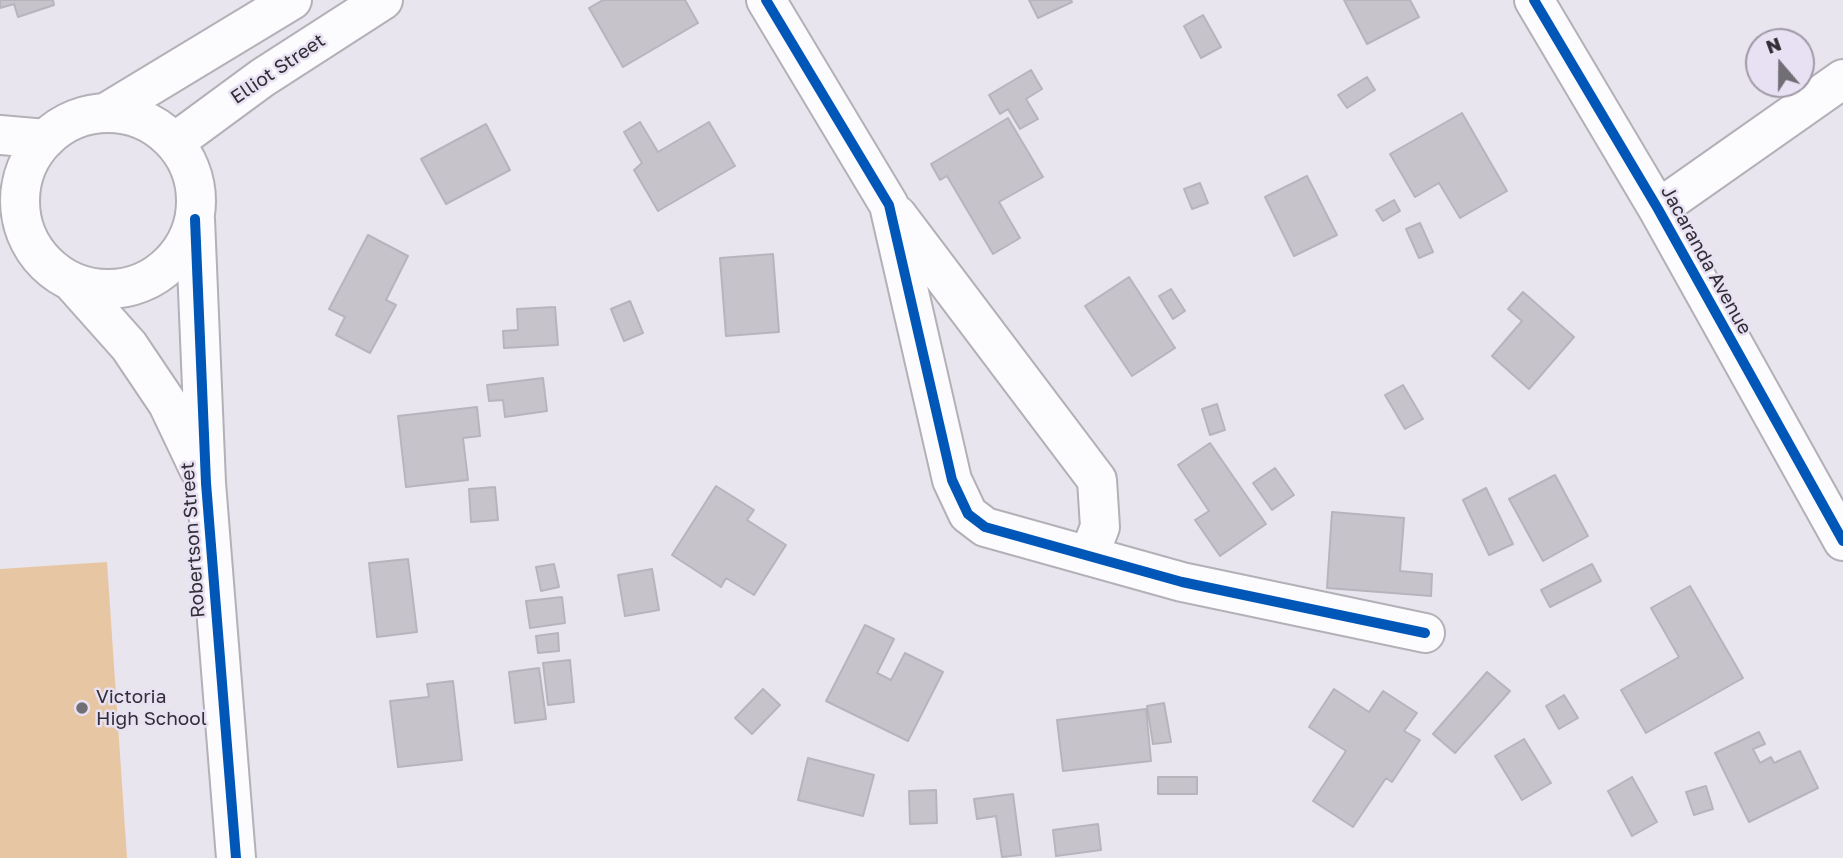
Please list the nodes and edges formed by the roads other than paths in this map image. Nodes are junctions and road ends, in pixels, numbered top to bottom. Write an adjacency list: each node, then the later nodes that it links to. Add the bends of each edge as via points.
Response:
1 (292, 0): 6 (street)
2 (383, 0): 9 (street, Elliot Street, via 262,78)
3 (766, 0): 10 (street)
4 (1534, 0): 11 (street, Jacaranda Avenue)
5 (1843, 79): 11 (street)
6 (107, 111): 8 (street, via 76,120); 9 (street, via 131,115)
7 (0, 135): 8 (street)
8 (46, 139): 13 (street, via 25,167)
9 (175, 142): 12 (street, via 197,187)
10 (889, 205): 17 (street, via 1097,480 1100,527); 17 (street, via 952,480 963,506 985,527)
11 (1658, 209): 16 (street, Jacaranda Avenue)
12 (195, 219): 14 (street, via 187,243 160,273 112,290); 15 (street, Robertson Street)
13 (15, 239): 14 (street)
14 (72, 282): 15 (street, Robertson Street, via 129,346 168,404)
15 (206, 483): 19 (street, Robertson Street)
16 (1843, 541)
17 (1089, 555): 18 (street, via 1182,582)
18 (1425, 634)
19 (236, 858)

